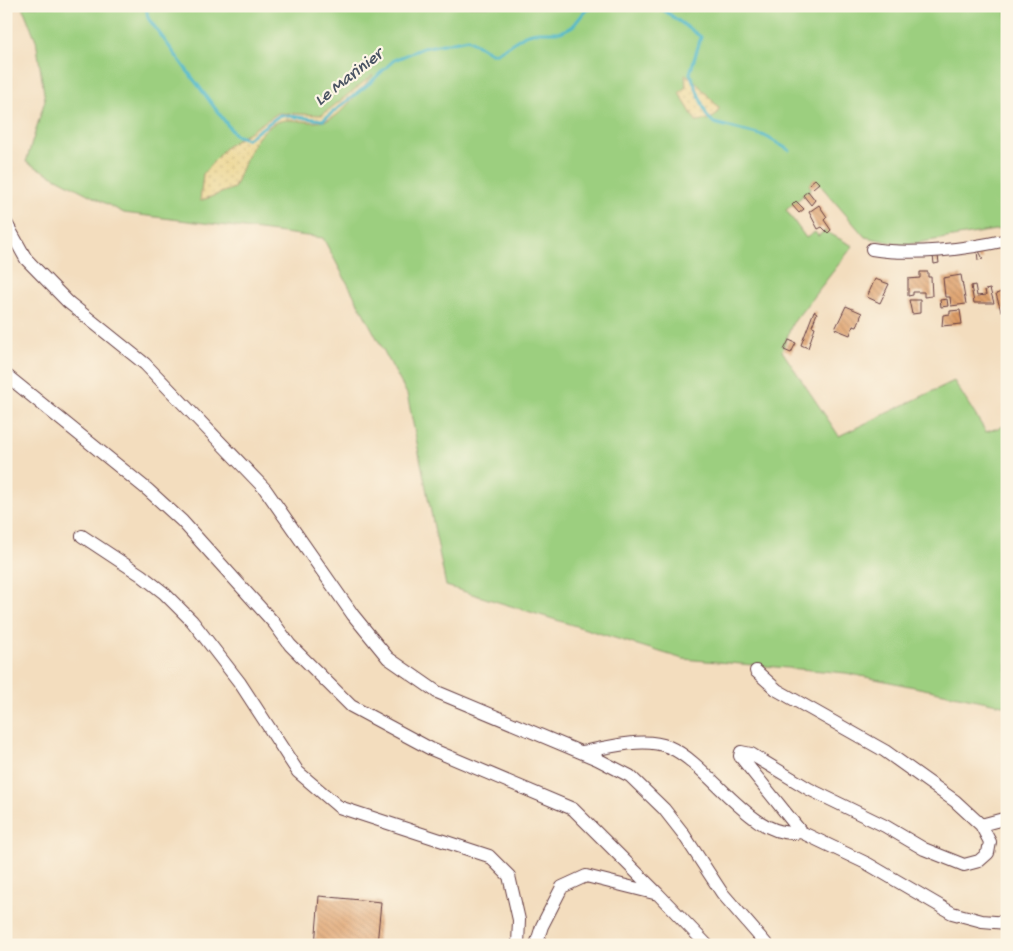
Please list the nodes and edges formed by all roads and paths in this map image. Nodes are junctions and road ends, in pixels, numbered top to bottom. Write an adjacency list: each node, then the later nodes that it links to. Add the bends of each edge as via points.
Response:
1 (6, 223): 7 (street, via 26,259 68,302 145,364 265,489 353,615 388,658 437,692)
2 (1007, 240): 3 (street, via 917,253 896,254)
3 (872, 249)
4 (6, 375): 11 (street, via 182,521 290,645 351,706 431,749 573,809)
5 (82, 536): 13 (street, via 141,575 192,620 240,683 298,772 339,807 489,856 509,876 519,920)
6 (756, 671): 9 (street, via 777,690 885,751 955,801)
7 (582, 752): 10 (street, via 642,742 669,747 767,825 790,834); 16 (street, via 630,776 664,809 722,893)
8 (1007, 818): 9 (street)
9 (982, 825): 10 (street, via 990,842 988,853 979,861 964,865 924,849 809,789 751,754 741,752 740,756)
10 (801, 832): 12 (street, via 868,864 952,913 982,922)
11 (658, 894): 14 (street, via 586,876 562,887); 15 (street)
12 (1007, 923)
13 (518, 945)
14 (536, 945)
15 (707, 945)
16 (767, 945)

